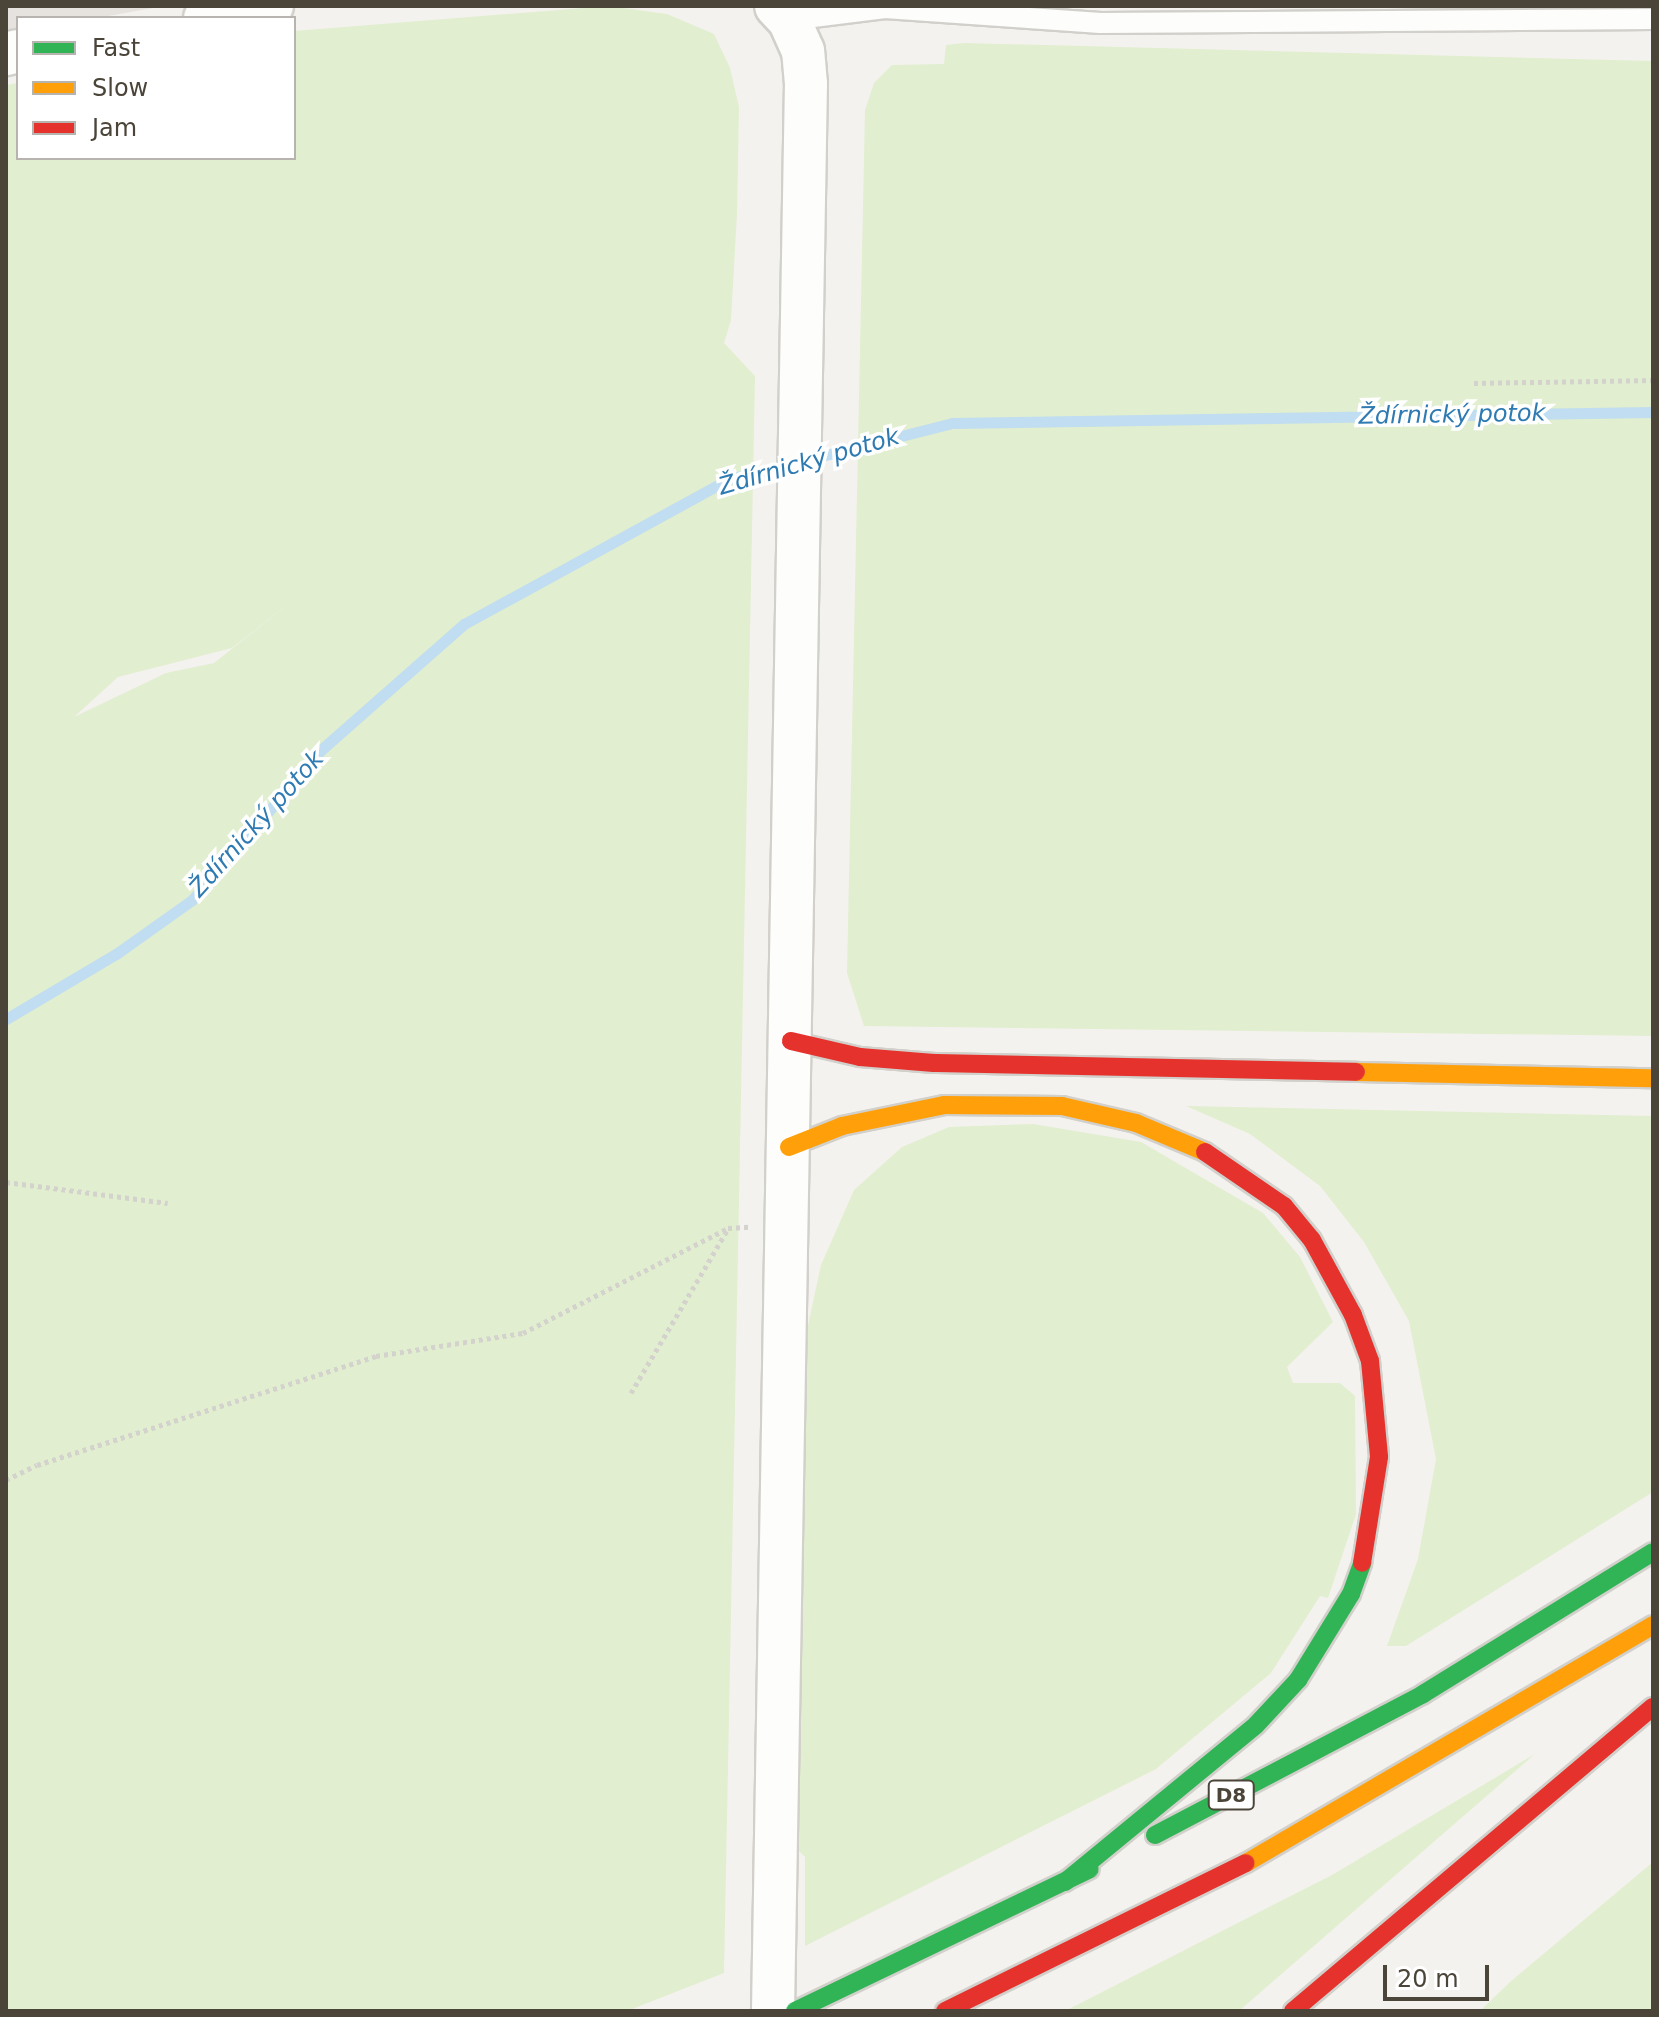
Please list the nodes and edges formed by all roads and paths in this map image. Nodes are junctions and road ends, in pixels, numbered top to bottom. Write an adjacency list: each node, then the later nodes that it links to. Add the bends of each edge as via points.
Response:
1 (272, 6): 4 (street)
2 (885, 7): 3 (lane); 5 (lane, via 1100,23)
3 (782, 13): 8 (street, via 803,51 806,84)
4 (216, 16)
5 (1653, 19)
6 (1653, 380): 7 (path)
7 (1474, 383)
8 (791, 1041): 9 (highway, via 860,1057 934,1063); 10 (street)
9 (1653, 1078)
10 (789, 1147): 18 (highway, via 888,1115 958,1104 1062,1106 1136,1123 1221,1159 1284,1206 1312,1240 1353,1315 1370,1361 1379,1457 1368,1545 1351,1594 1298,1680 1256,1725); 19 (street)
11 (6, 1182): 12 (path)
12 (168, 1203)
13 (631, 1393): 14 (path, via 728,1228 523,1333 376,1356 37,1465)
14 (6, 1480)
15 (1653, 1552): 18 (highway, D8, via 1423,1694)
16 (1653, 1625): 21 (highway, via 1465,1741 1261,1856)
17 (1653, 1707): 22 (highway)
18 (1065, 1882): 20 (highway, D8)
19 (773, 2011)
20 (795, 2011)
21 (945, 2011)
22 (1293, 2011)

